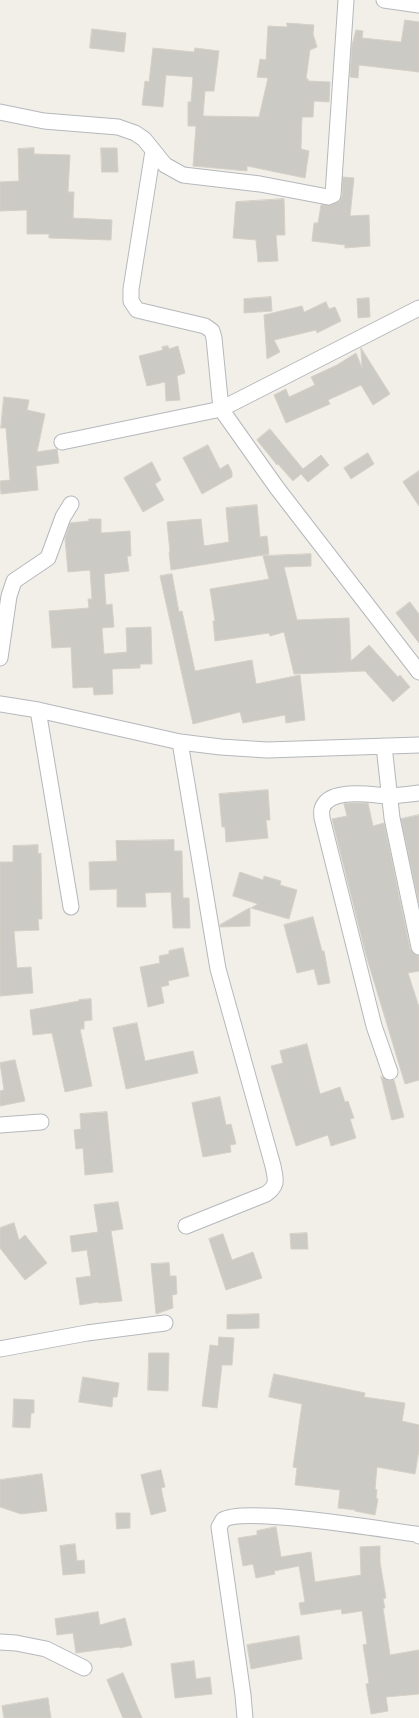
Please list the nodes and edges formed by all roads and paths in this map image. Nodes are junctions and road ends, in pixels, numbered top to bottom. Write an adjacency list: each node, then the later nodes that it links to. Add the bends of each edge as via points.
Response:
1 (346, 0): 5 (street, via 334,195 328,197 260,184 183,175 165,165)
2 (384, 0): 3 (street)
3 (419, 5)
4 (0, 112): 5 (street, via 44,121 118,127 135,132)
5 (153, 151): 7 (street, via 131,301 137,310 205,326 212,331)
6 (419, 308): 7 (street)
7 (221, 408): 8 (street); 11 (street, via 277,488)
8 (62, 442)
9 (71, 504): 10 (street, via 63,517 48,558 14,581 9,596)
10 (0, 658)
11 (419, 672)
12 (0, 704): 13 (street)
13 (38, 710): 14 (street); 19 (street)
14 (180, 742): 16 (street, via 267,750); 24 (street, via 218,969 276,1184 266,1194)
15 (419, 745): 16 (street)
16 (384, 746): 18 (street)
17 (419, 793): 18 (street)
18 (389, 796): 20 (street); 21 (street, via 362,793 339,795 327,800 322,809 322,818 374,1026)
19 (71, 907)
20 (419, 947)
21 (390, 1072)
22 (41, 1122): 23 (street)
23 (0, 1126)
24 (186, 1226)
25 (165, 1323): 26 (street, via 87,1333)
26 (0, 1349)
27 (419, 1536): 30 (street, via 298,1518 233,1516 223,1520 219,1527)
28 (0, 1642): 29 (street, via 46,1649)
29 (84, 1668)
30 (245, 1718)

